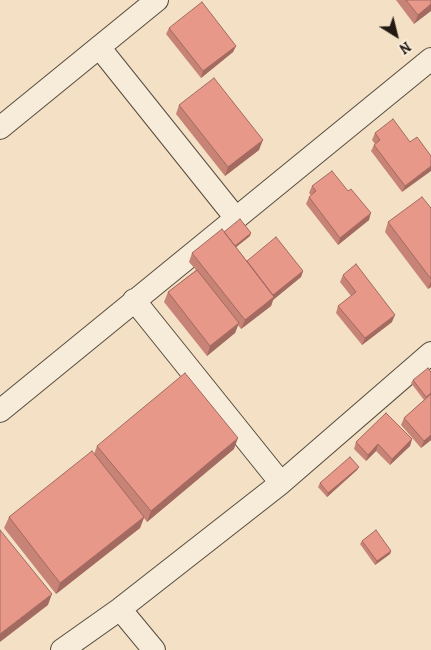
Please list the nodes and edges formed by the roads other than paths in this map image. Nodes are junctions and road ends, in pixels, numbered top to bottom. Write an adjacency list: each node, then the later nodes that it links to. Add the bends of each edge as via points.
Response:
1 (157, 0): 2 (street)
2 (99, 47): 4 (street); 5 (street)
3 (431, 59): 5 (street)
4 (0, 128)
5 (235, 217): 6 (street)
6 (134, 300): 8 (street); 9 (street)
7 (431, 353): 9 (street)
8 (0, 411)
9 (281, 482): 10 (street)
10 (120, 608): 11 (street); 12 (street)
11 (62, 650)
12 (154, 650)

